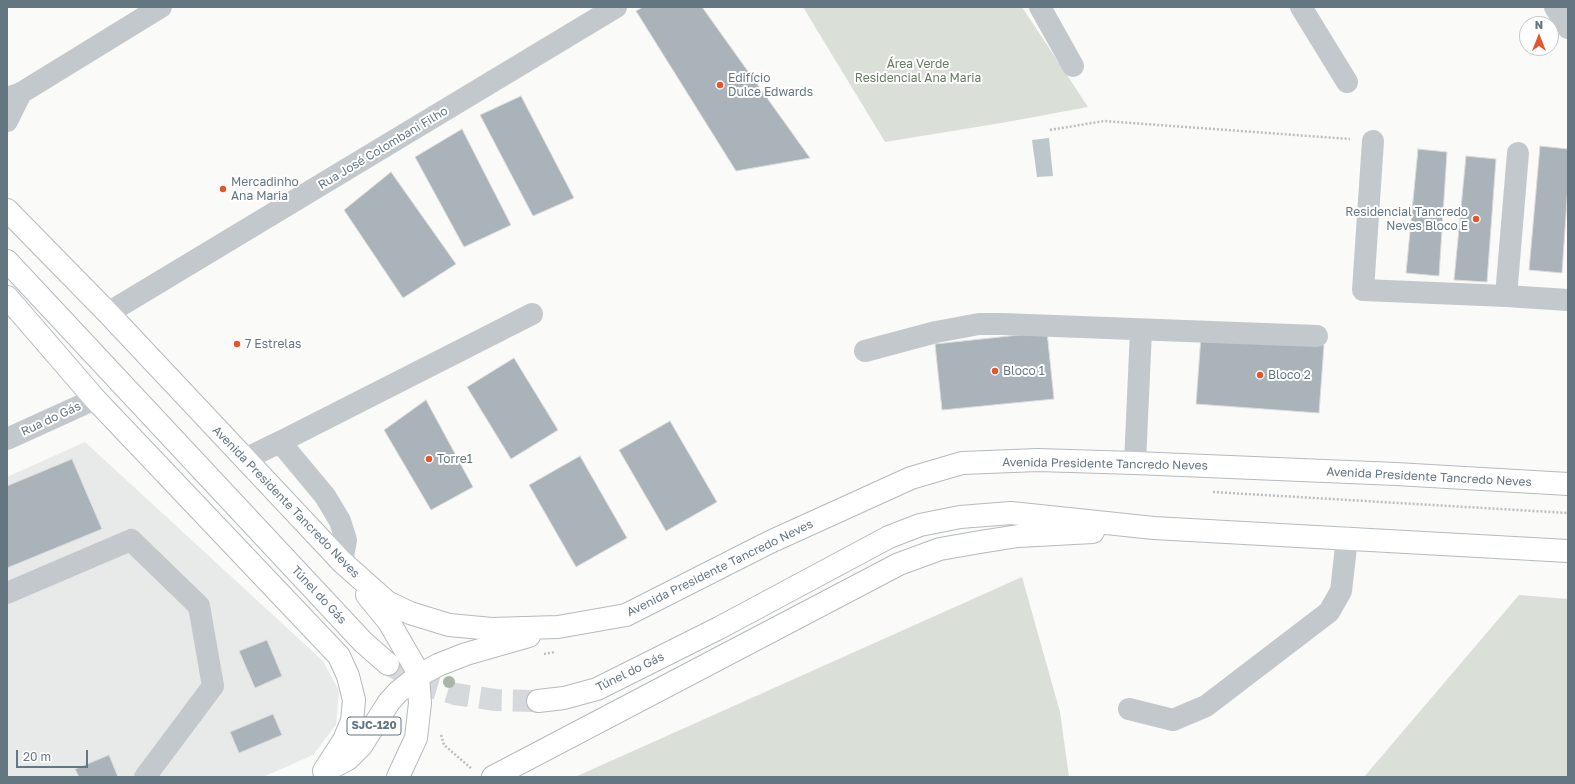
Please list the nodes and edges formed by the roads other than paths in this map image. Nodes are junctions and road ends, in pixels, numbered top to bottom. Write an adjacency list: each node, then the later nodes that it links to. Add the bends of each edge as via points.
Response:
1 (161, 7): 9 (street)
2 (616, 7): 18 (street, Rua José Colombani Filho)
3 (1040, 7): 7 (street)
4 (1301, 7): 8 (street)
5 (1555, 7): 6 (street)
6 (1568, 28)
7 (1073, 66)
8 (1347, 82)
9 (14, 96): 10 (street)
10 (7, 120)
11 (1373, 141): 15 (street, via 1363,290)
12 (1518, 153): 15 (street)
13 (7, 210): 18 (main road, Avenida Presidente Tancredo Neves)
14 (7, 261): 35 (main road, Túnel do Gás, via 363,642)
15 (1506, 296): 17 (street)
16 (7, 297): 23 (main road)
17 (1568, 300)
18 (108, 313): 26 (main road, Avenida Presidente Tancredo Neves)
19 (532, 314): 25 (street)
20 (1141, 330): 21 (street); 22 (street, via 979,324 936,332); 27 (street)
21 (1317, 336)
22 (865, 351)
23 (95, 398): 24 (street, Rua do Gás); 39 (main road, via 339,656 348,676 354,700 352,721 344,740)
24 (7, 439)
25 (280, 442): 26 (street); 32 (street, via 326,496 340,521 346,540)
26 (245, 459): 32 (main road, Avenida Presidente Tancredo Neves)
27 (1135, 462): 28 (main road, Avenida Presidente Tancredo Neves); 34 (main road, Avenida Presidente Tancredo Neves, via 1038,460 962,463 911,478 770,542 626,615)
28 (1568, 484)
29 (1154, 528): 30 (main road); 37 (main road, Túnel do Gás, via 1011,513 960,517 920,525 889,537 719,628 597,689); 42 (main road, via 1018,536 940,549 899,564)
30 (1347, 538): 31 (main road); 38 (street, via 1341,591 1329,612 1206,706 1173,720)
31 (1568, 551)
32 (342, 562): 34 (main road, Avenida Presidente Tancredo Neves, via 386,602 410,613 449,625 492,629); 36 (main road, via 389,622 415,666)
33 (7, 593): 40 (street, via 131,540 199,606 213,686)
34 (558, 627): 36 (main road, via 466,654 438,664)
35 (388, 664)
36 (418, 676): 39 (main road, SJC-120, via 389,702 361,746 348,759); 41 (main road, SJC-120, via 420,703 416,738)
37 (538, 702)
38 (1129, 709)
39 (321, 774)
40 (145, 777)
41 (398, 777)
42 (493, 777)

